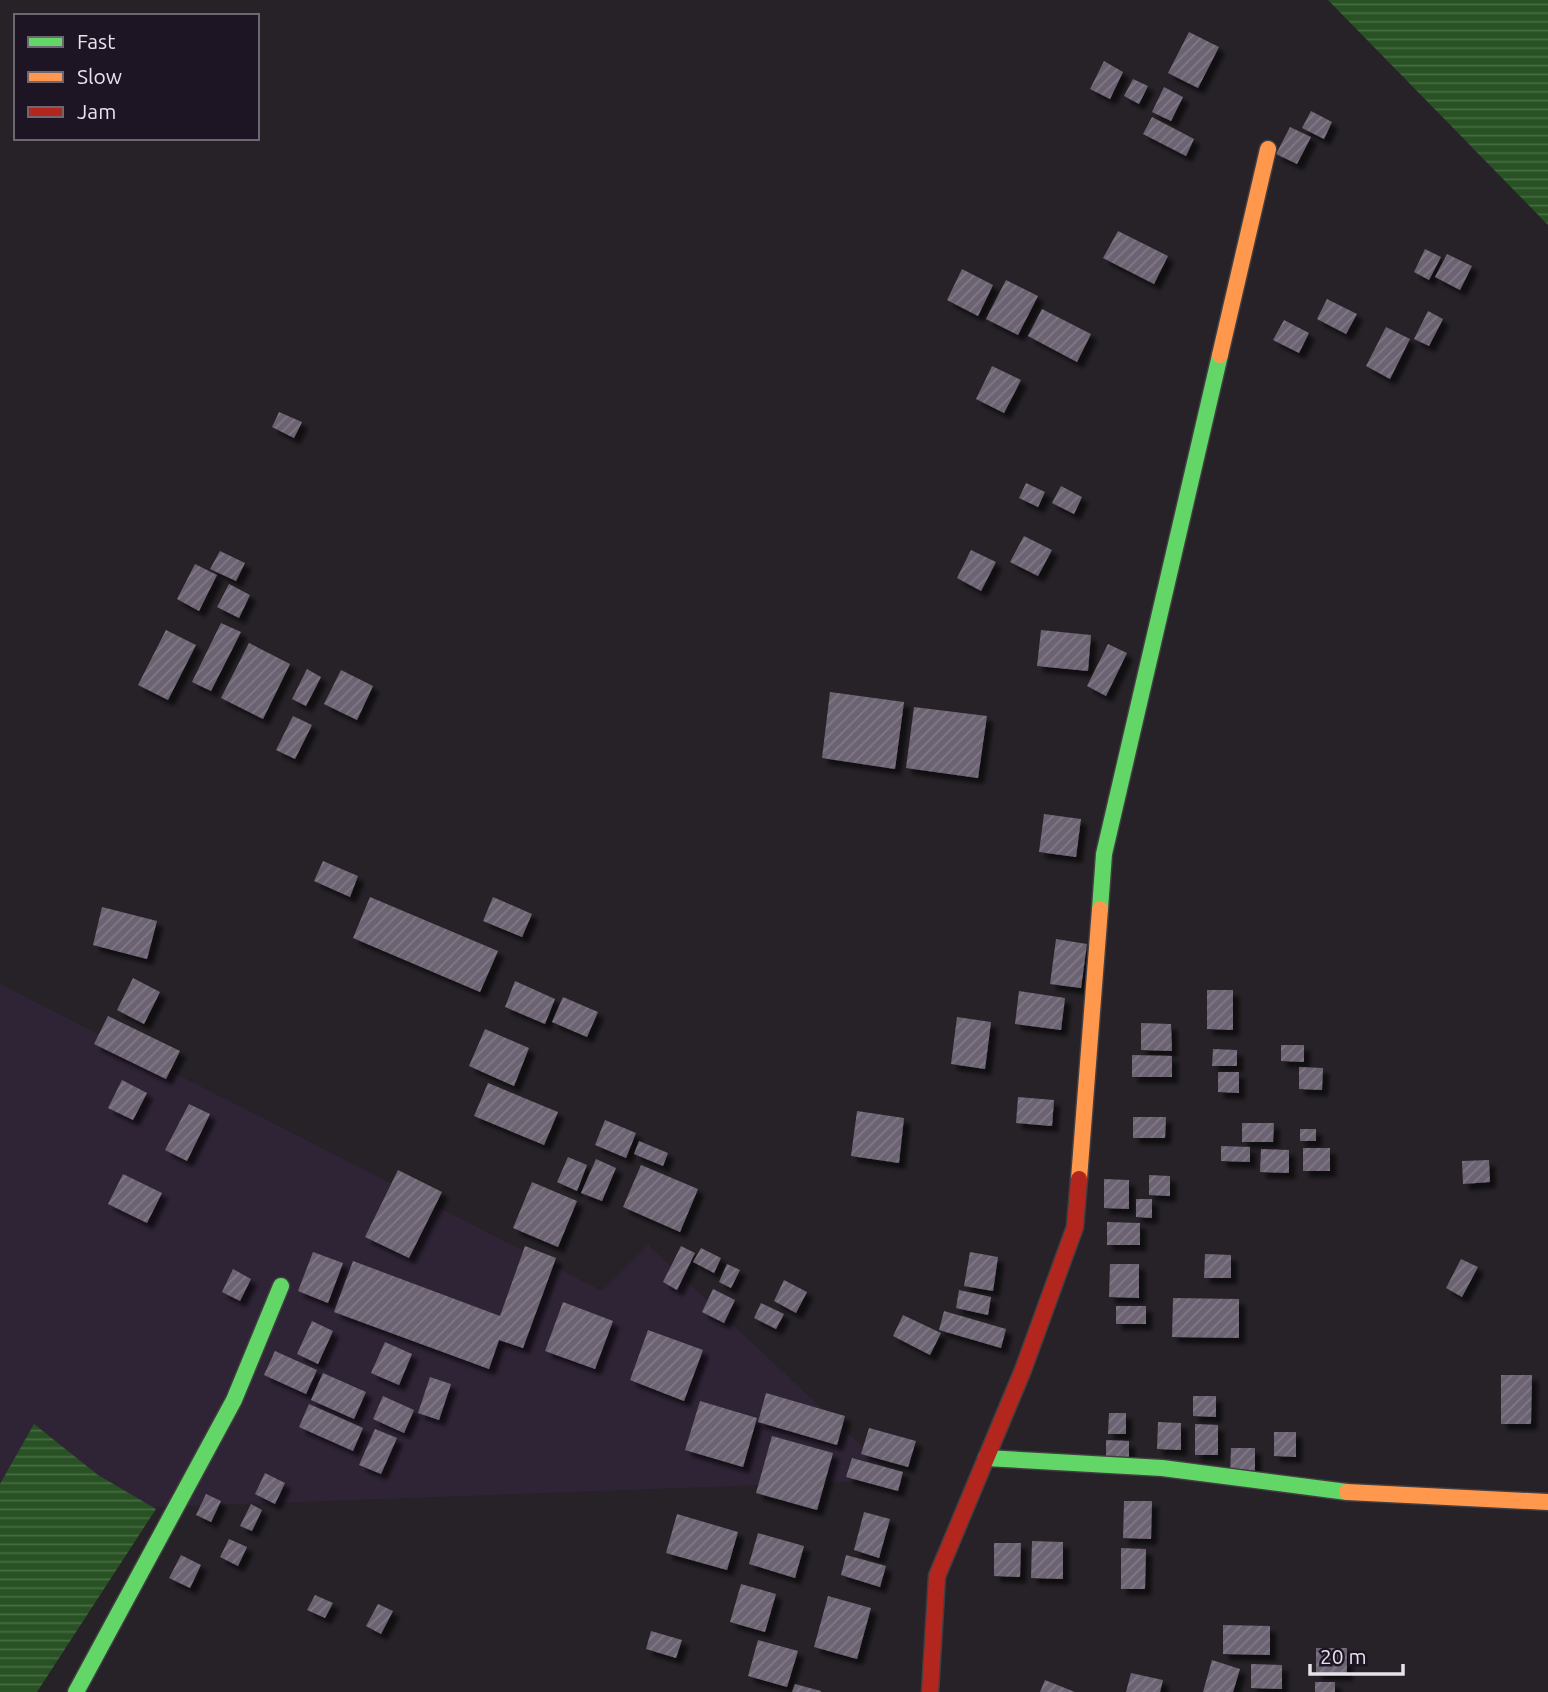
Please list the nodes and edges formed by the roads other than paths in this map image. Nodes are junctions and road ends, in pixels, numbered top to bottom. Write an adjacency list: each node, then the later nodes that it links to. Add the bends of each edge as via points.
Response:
1 (1268, 149): 3 (street, via 1104,854 1075,1227)
2 (281, 1286): 5 (street, via 234,1401)
3 (986, 1458): 4 (street, via 1162,1468 1329,1491); 6 (street, via 937,1576)
4 (1548, 1502)
5 (76, 1692)
6 (930, 1692)

